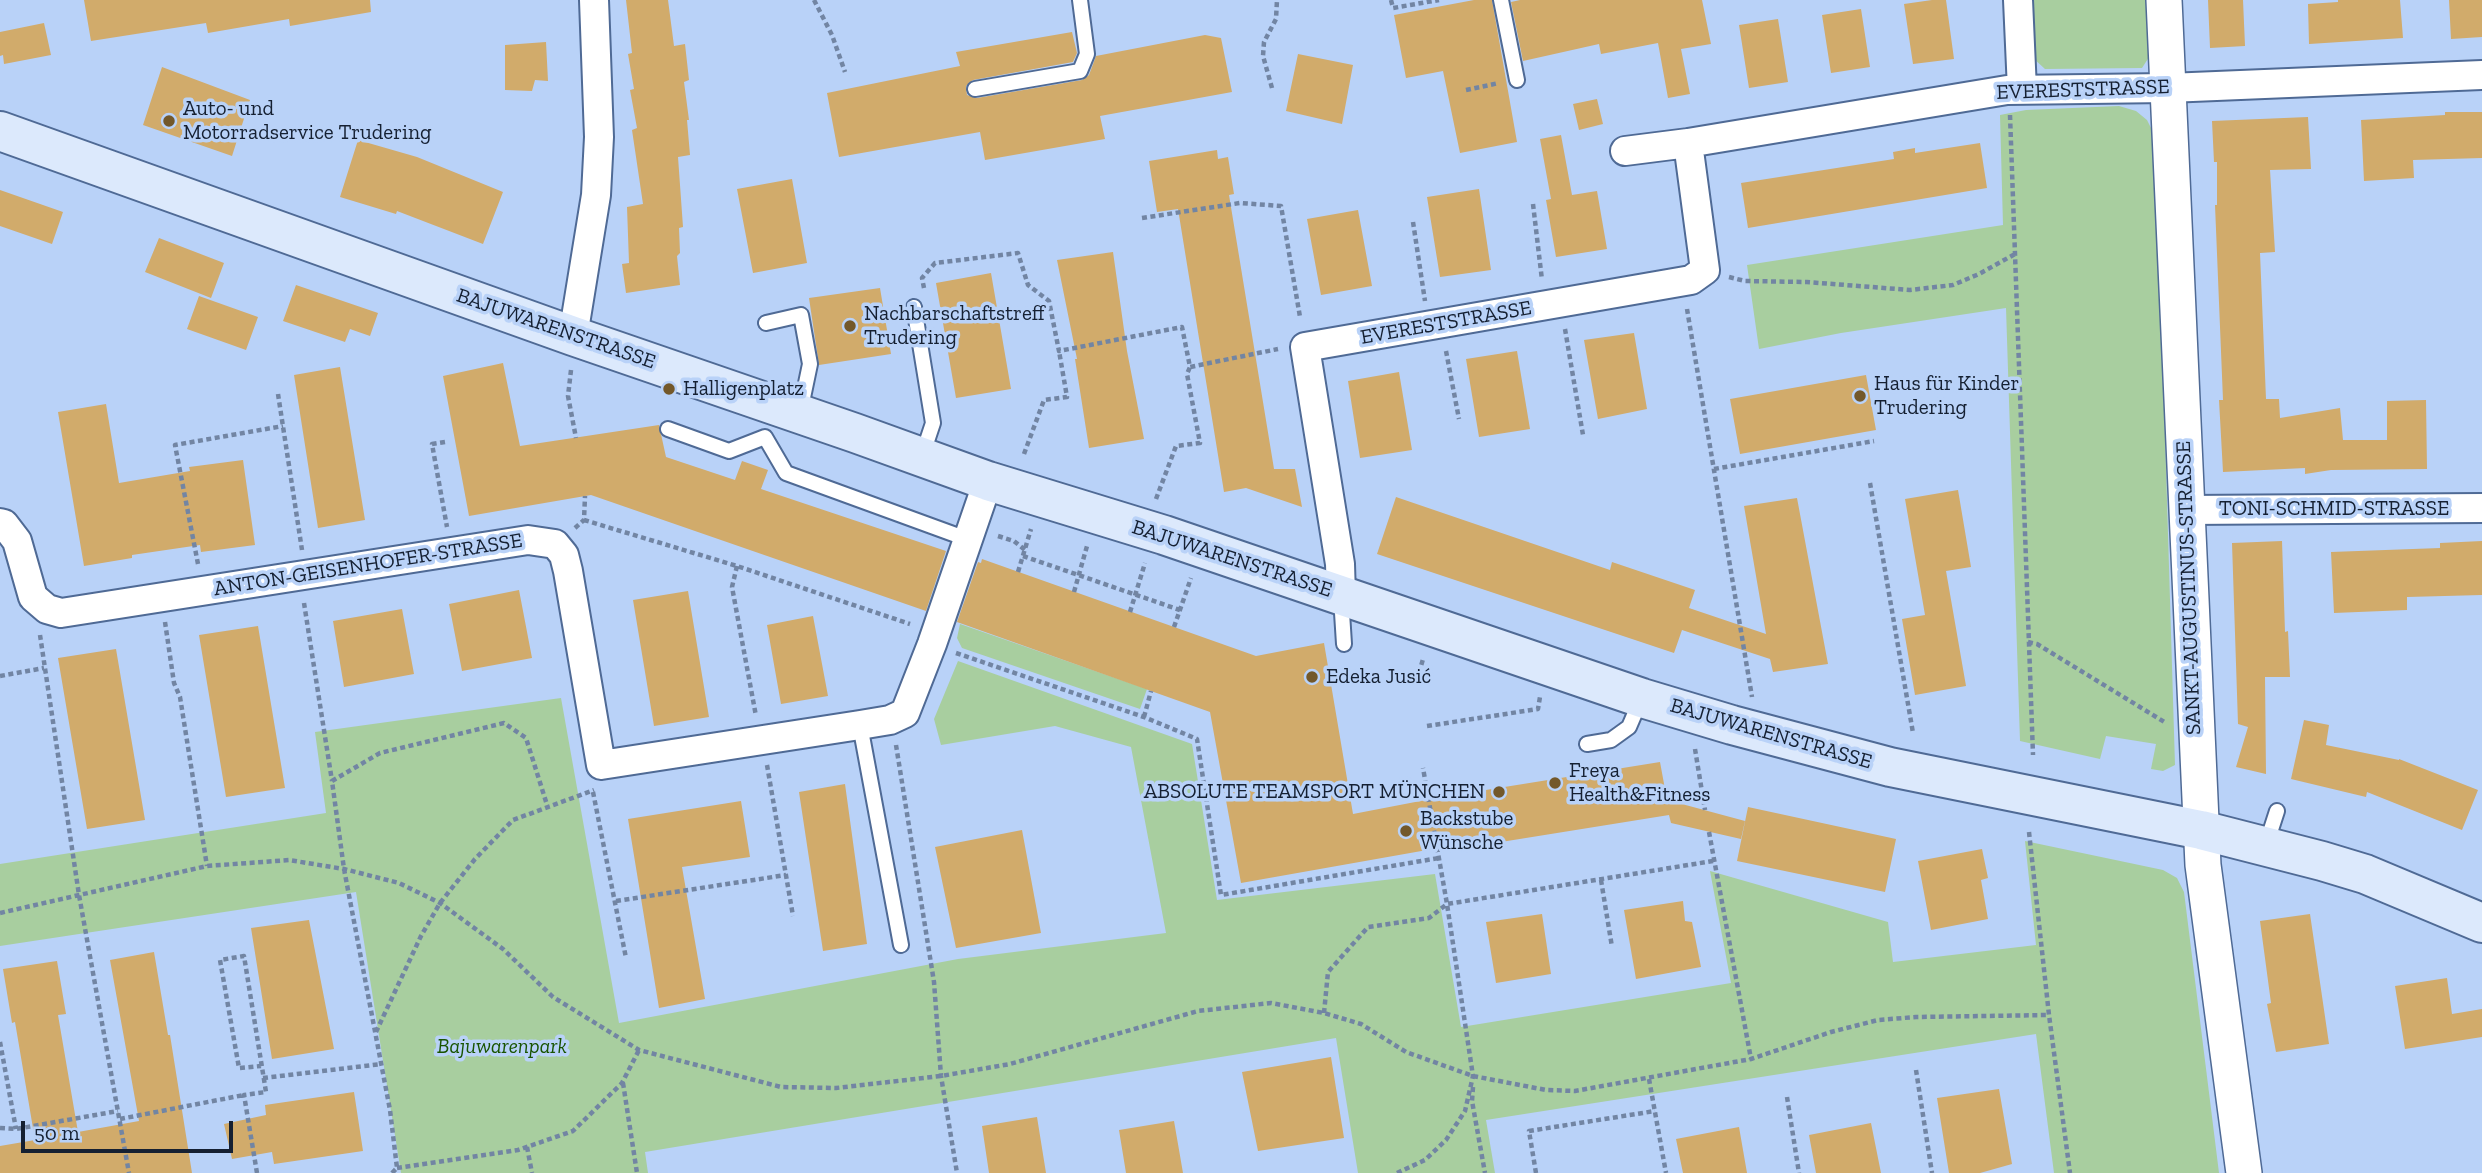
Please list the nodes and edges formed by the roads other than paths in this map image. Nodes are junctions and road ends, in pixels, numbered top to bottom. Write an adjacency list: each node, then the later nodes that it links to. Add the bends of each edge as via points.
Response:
1 (594, 0): 16 (street, via 599,137 596,195)
2 (1080, 0): 9 (lane, via 1087,54 1080,71)
3 (1501, 0): 7 (lane)
4 (2018, 0): 10 (street)
5 (2164, 0): 8 (street, SANKT-AUGUSTINUS-STRASSE)
6 (2482, 75): 8 (street, EVERESTSTRASSE)
7 (1517, 80)
8 (2168, 88): 10 (street, EVERESTSTRASSE); 22 (street, SANKT-AUGUSTINUS-STRASSE)
9 (975, 89)
10 (2014, 90): 12 (street, EVERESTSTRASSE)
11 (0, 131): 16 (main road, BAJUWARENSTRASSE)
12 (1688, 143): 13 (street, EVERESTSTRASSE); 25 (street, EVERESTSTRASSE, via 1705,270 1691,281 1306,347)
13 (1625, 151)
14 (914, 307): 19 (lane, via 933,423)
15 (766, 323): 17 (lane, via 801,315 810,364)
16 (573, 349): 17 (main road, BAJUWARENSTRASSE)
17 (800, 413): 19 (main road, BAJUWARENSTRASSE)
18 (668, 429): 24 (lane, via 729,451 765,438 786,473)
19 (922, 457): 20 (main road, BAJUWARENSTRASSE)
20 (988, 481): 24 (street, ANTON-GEISENHOFER-STRASSE); 25 (main road, BAJUWARENSTRASSE)
21 (2482, 508): 22 (street, TONI-SCHMID-STRASSE)
22 (2186, 510): 31 (street, SANKT-AUGUSTINUS-STRASSE)
23 (0, 523): 28 (street, ANTON-GEISENHOFER-STRASSE, via 17,541 33,597 61,613 161,597 301,565 536,540 555,544 564,555 601,765)
24 (967, 539): 28 (street, ANTON-GEISENHOFER-STRASSE, via 905,713)
25 (1341, 596): 26 (lane); 27 (main road, BAJUWARENSTRASSE)
26 (1343, 644)
27 (1642, 698): 29 (lane, via 1629,727 1611,740); 31 (main road, BAJUWARENSTRASSE, via 1890,767)
28 (860, 725): 34 (lane)
29 (1587, 744)
30 (2277, 811): 32 (lane)
31 (2201, 831): 32 (main road, BAJUWARENSTRASSE); 35 (street, SANKT-AUGUSTINUS-STRASSE)
32 (2266, 847): 33 (main road, BAJUWARENSTRASSE, via 2365,874)
33 (2482, 923)
34 (901, 945)
35 (2244, 1173)

